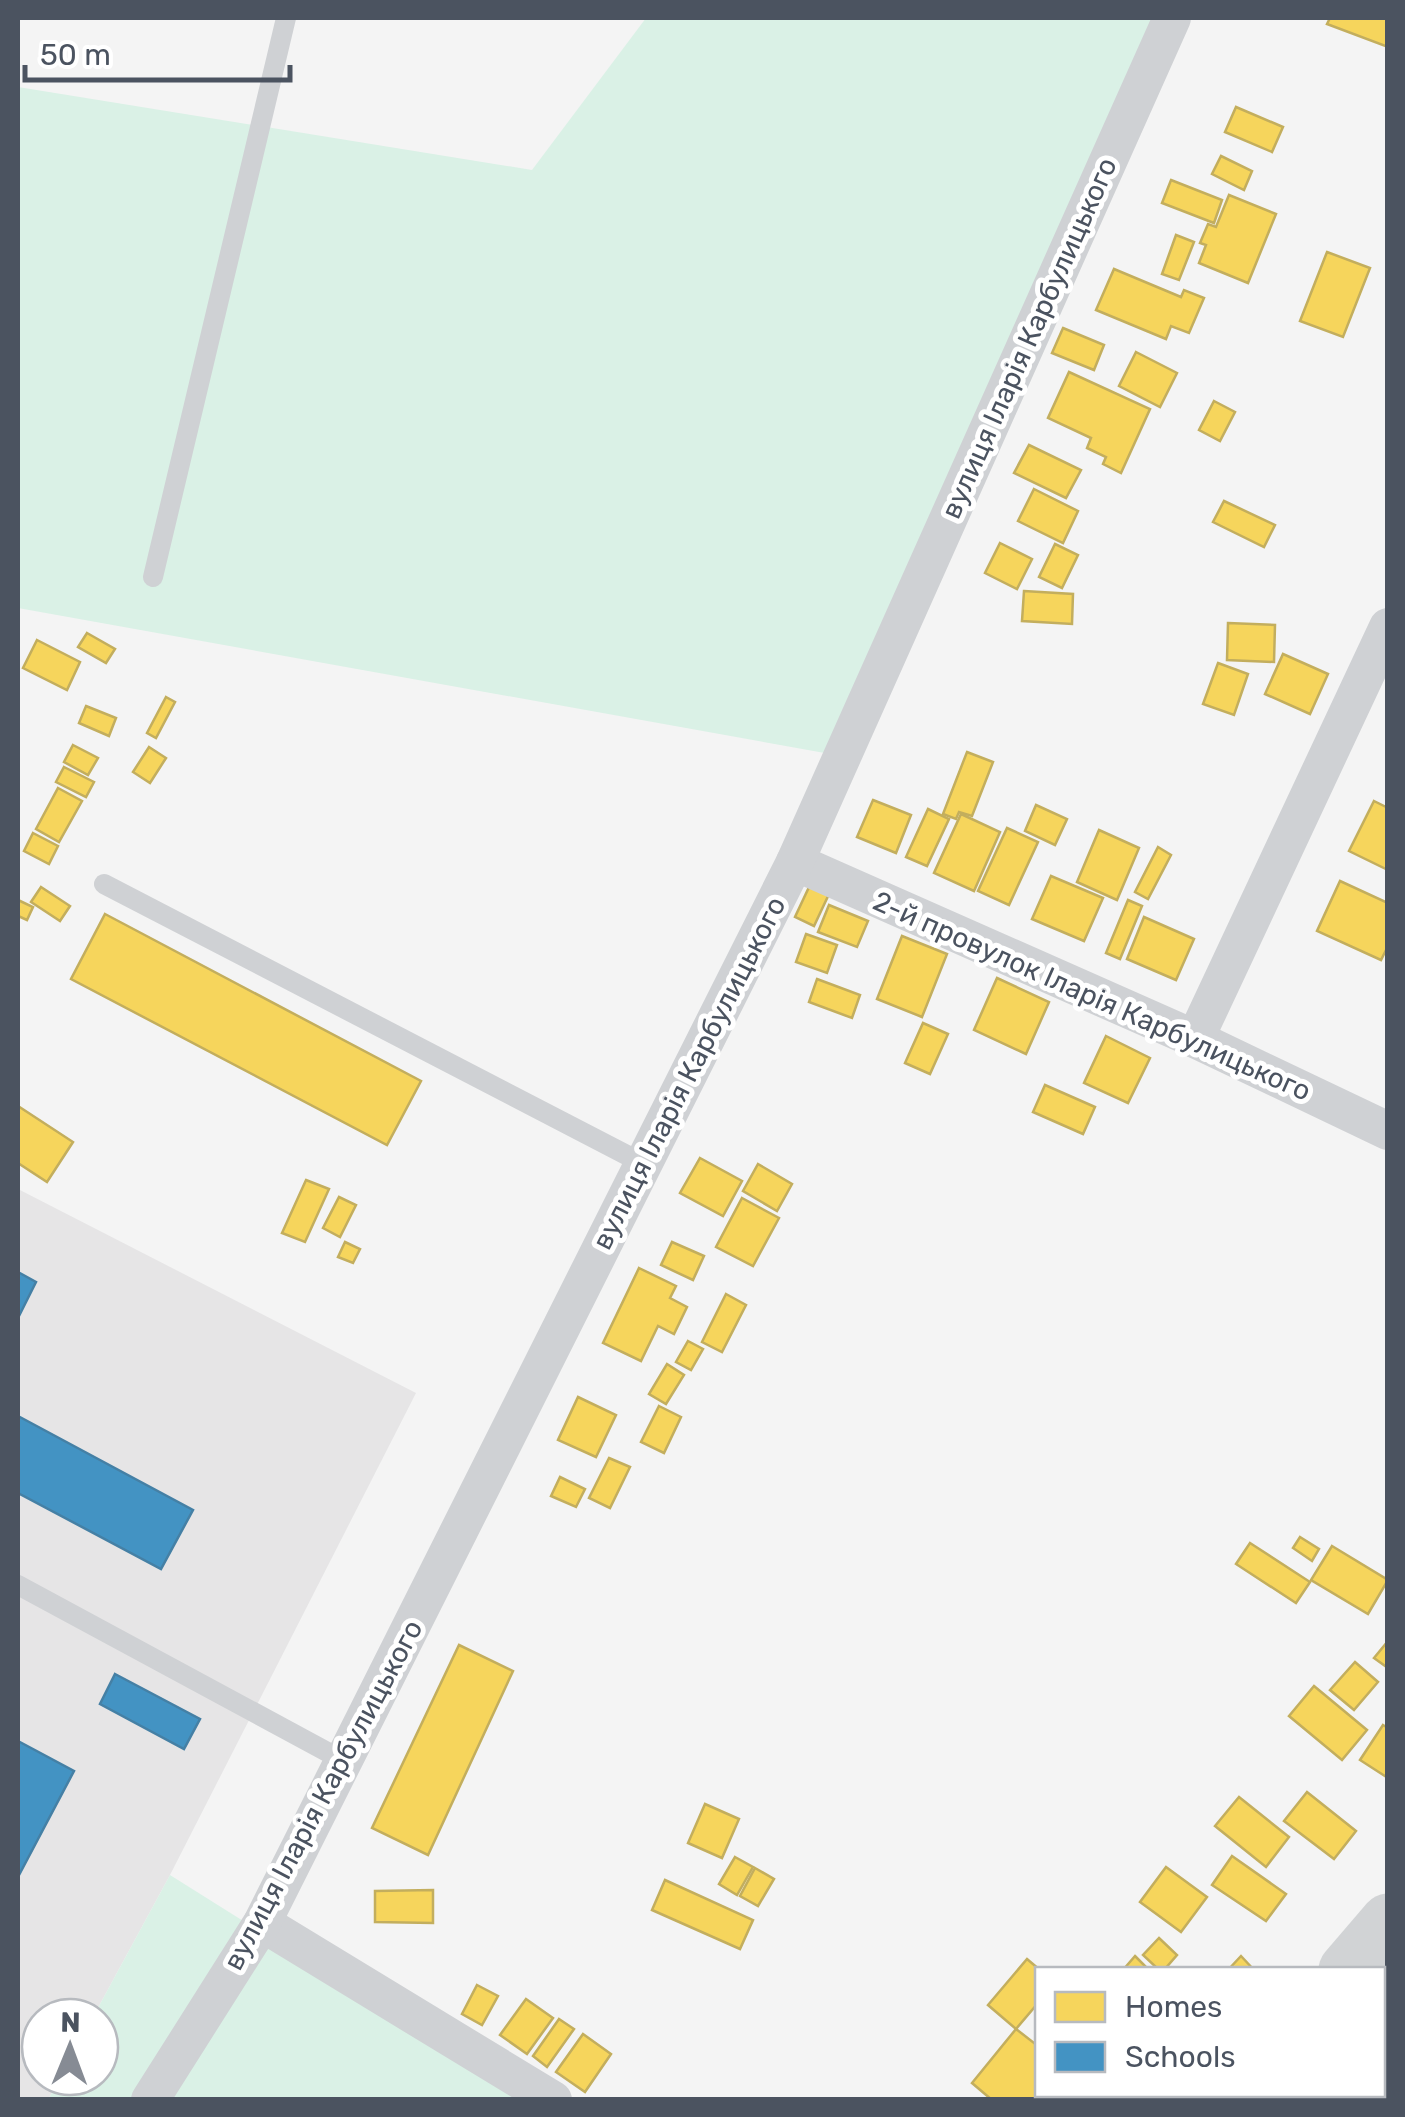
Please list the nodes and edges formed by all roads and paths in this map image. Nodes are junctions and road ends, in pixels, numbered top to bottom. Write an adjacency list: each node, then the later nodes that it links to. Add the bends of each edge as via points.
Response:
1 (286, 18): 3 (lane)
2 (1172, 18): 5 (street, вулиця Іларія Карбулицького)
3 (153, 577)
4 (1388, 627): 7 (street)
5 (796, 862): 7 (street, 2-й провулок Іларія Карбулицького); 9 (street, вулиця Іларія Карбулицького)
6 (104, 884): 9 (lane)
7 (1196, 1039): 8 (street, 2-й провулок Іларія Карбулицького)
8 (1388, 1132)
9 (644, 1164): 11 (street, вулиця Іларія Карбулицького)
10 (18, 1585): 11 (lane)
11 (344, 1761): 13 (street, вулиця Іларія Карбулицького)
12 (1388, 1921): 14 (main road)
13 (262, 1923): 15 (street, вулиця Іларія Карбулицького); 16 (street)
14 (1349, 1967)
15 (150, 2100)
16 (553, 2100)

